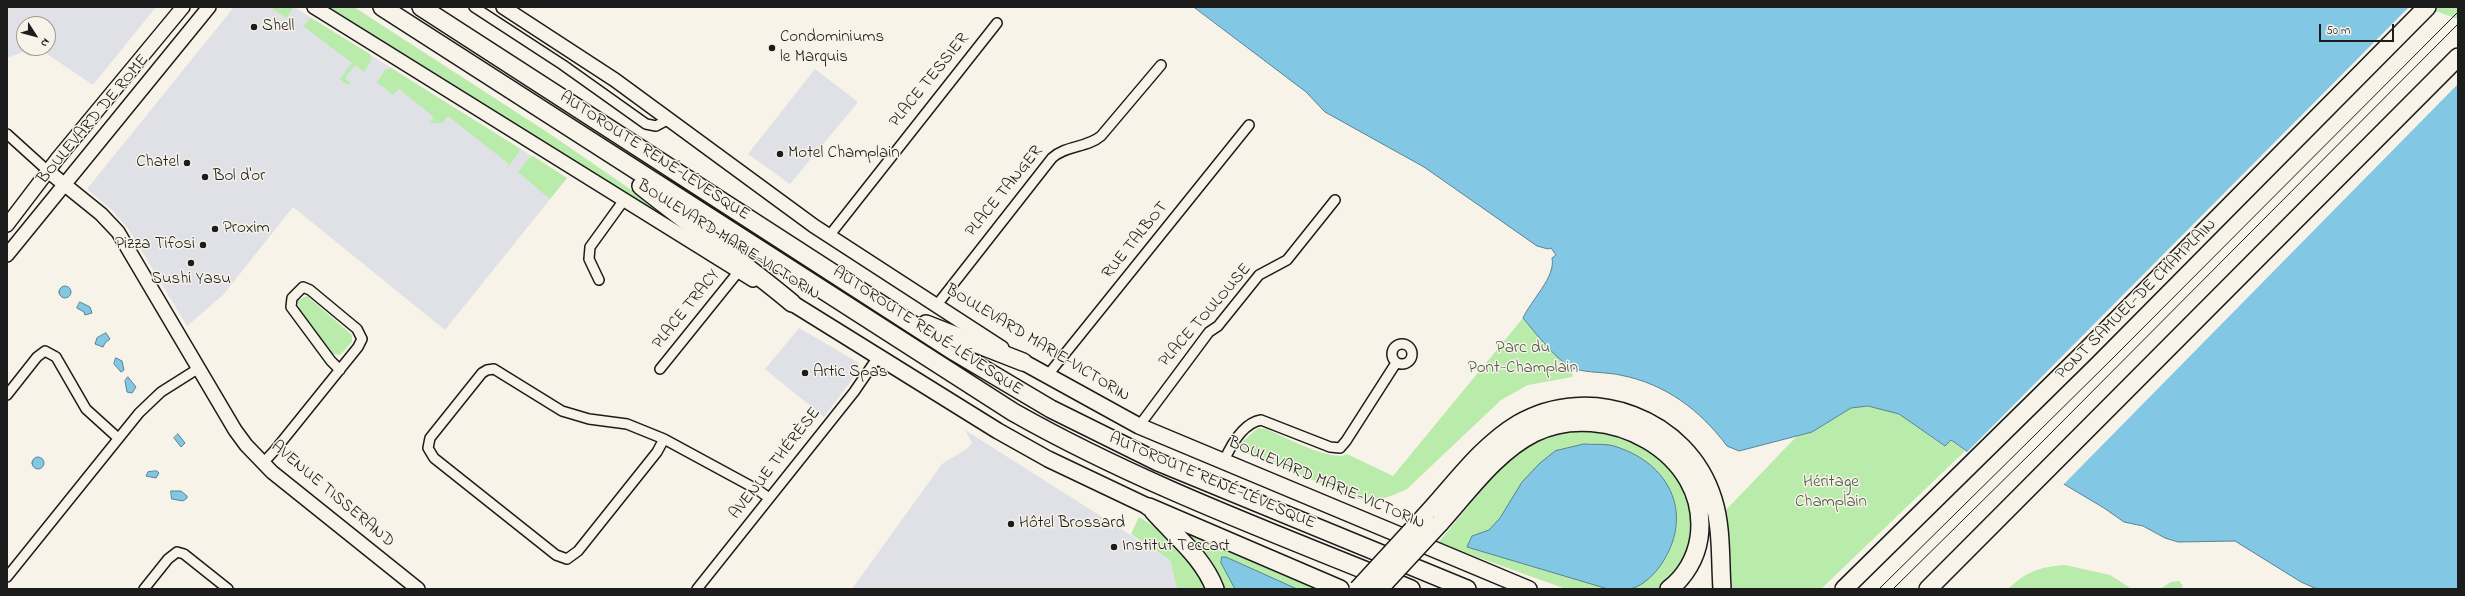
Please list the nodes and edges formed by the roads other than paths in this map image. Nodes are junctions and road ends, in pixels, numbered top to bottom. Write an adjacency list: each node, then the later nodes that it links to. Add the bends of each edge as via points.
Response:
1 (183, 7): 16 (main road, BOULEVARD DE ROME)
2 (209, 7): 17 (main road, BOULEVARD DE ROME)
3 (314, 7): 18 (main road, BOULEVARD MARIE-VICTORIN)
4 (382, 7): 14 (highway, AUTOROUTE RENÉ-LÉVESQUE)
5 (422, 7): 27 (highway, AUTOROUTE RENÉ-LÉVESQUE)
6 (474, 7): 12 (street, via 646,124 656,126)
7 (503, 7): 12 (main road, BOULEVARD MARIE-VICTORIN, via 615,80)
8 (2427, 7): 58 (highway, PONT SAMUEL-DE CHAMPLAIN, via 2084,353)
9 (997, 23): 21 (street, PLACE TESSIER)
10 (2458, 57): 59 (highway)
11 (1161, 65): 26 (street, PLACE TANGER, via 1101,136 1094,141 1060,151 1052,158)
12 (669, 119): 21 (main road, BOULEVARD MARIE-VICTORIN)
13 (1249, 125): 34 (street, RUE TALBOT)
14 (571, 129): 25 (highway); 53 (highway, AUTOROUTE RENÉ-LÉVESQUE, via 976,390 1047,431 1155,484)
15 (7, 134): 16 (street)
16 (49, 172): 17 (main road, AVENUE TISSERAND); 20 (main road, BOULEVARD DE ROME)
17 (65, 185): 22 (main road, BOULEVARD DE ROME); 31 (main road, AVENUE TISSERAND, via 118,232)
18 (624, 200): 23 (main road, BOULEVARD MARIE-VICTORIN); 24 (street, via 590,247 589,259)
19 (1335, 200): 36 (street, PLACE TOULOUSE, via 1287,260 1255,279 1191,356)
20 (7, 226)
21 (829, 236): 26 (main road, BOULEVARD MARIE-VICTORIN)
22 (7, 256)
23 (739, 271): 25 (main road, BOULEVARD MARIE-VICTORIN); 32 (street, PLACE TRACY)
24 (599, 280)
25 (792, 303): 28 (main road, BOULEVARD MARIE-VICTORIN)
26 (936, 306): 29 (main road, BOULEVARD MARIE-VICTORIN)
27 (890, 309): 29 (highway); 54 (highway, AUTOROUTE RENÉ-LÉVESQUE, via 1005,383 1126,447)
28 (878, 357): 41 (street, AVENUE THÉRÈSE); 42 (main road, BOULEVARD MARIE-VICTORIN, via 1038,454)
29 (1023, 362): 34 (main road, BOULEVARD MARIE-VICTORIN)
30 (1396, 363): 39 (street, via 1340,448 1330,447 1262,420 1241,434)
31 (199, 368): 37 (street, via 152,399); 40 (main road, AVENUE TISSERAND, via 241,438)
32 (660, 369)
33 (340, 370): 33 (street, via 358,347 362,336 310,290 303,287 292,298 291,307); 40 (street)
34 (1047, 376): 36 (main road, BOULEVARD MARIE-VICTORIN)
35 (7, 395): 37 (street, via 37,357 45,351 49,352 56,357 86,409)
36 (1139, 426): 39 (main road, BOULEVARD MARIE-VICTORIN)
37 (118, 438): 44 (street)
38 (664, 439): 38 (street, via 657,452 578,551 567,559 556,555 446,467 428,448 430,438 482,374 490,369 499,371 568,413 589,419 620,422); 41 (street)
39 (1224, 461): 55 (main road, BOULEVARD MARIE-VICTORIN)
40 (263, 463): 47 (main road, AVENUE TISSERAND)
41 (769, 498): 48 (street, AVENUE THÉRÈSE)
42 (1149, 507): 49 (highway, via 1194,554 1209,574); 50 (highway)
43 (1433, 519): 51 (highway, bridge); 52 (highway, bridge); 56 (highway, via 1504,454 1533,434 1553,426 1574,422 1604,423 1620,427 1644,438 1670,458 1687,478 1697,502 1700,527 1695,553 1686,571); 57 (highway, via 1496,439 1528,418 1574,406 1599,406 1621,411 1643,419 1664,431 1683,447 1698,467 1715,509)
44 (7, 577)
45 (144, 589): 46 (street, via 168,559 177,552 184,554)
46 (228, 589)
47 (418, 589)
48 (697, 589)
49 (1215, 589)
50 (1340, 589)
51 (1358, 589)
52 (1379, 589)
53 (1411, 589)
54 (1468, 589)
55 (1529, 589)
56 (1669, 589)
57 (1722, 589)
58 (1844, 589)
59 (1928, 589)

